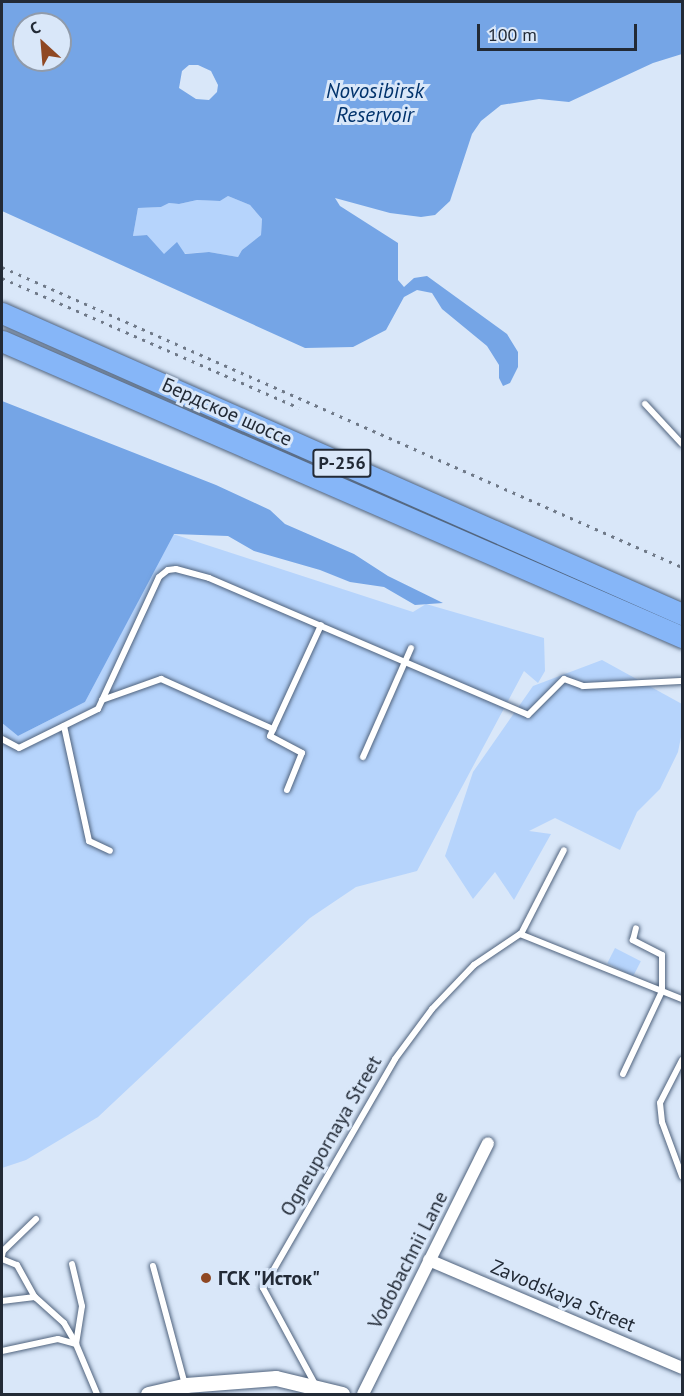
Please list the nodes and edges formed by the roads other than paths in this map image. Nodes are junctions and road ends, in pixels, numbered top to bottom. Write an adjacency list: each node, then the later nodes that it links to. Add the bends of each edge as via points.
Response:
1 (2, 313): 5 (highway, Бердское шоссе / Р-256)
2 (2, 341): 7 (highway, Бердское шоссе / Р-256)
3 (645, 404): 4 (lane)
4 (682, 444)
5 (682, 614)
6 (321, 625): 9 (lane); 11 (lane, via 190,571 168,570 159,577); 13 (lane)
7 (682, 637)
8 (411, 648): 9 (lane)
9 (406, 662): 10 (lane, via 528,715 564,679 583,686); 15 (lane)
10 (682, 681)
11 (102, 700): 12 (lane, via 98,709); 13 (lane, via 161,679)
12 (64, 726): 14 (lane, via 19,748); 18 (lane, via 89,841)
13 (273, 729): 16 (lane, via 270,736 302,753)
14 (2, 739)
15 (363, 757)
16 (286, 790)
17 (564, 850): 20 (lane)
18 (110, 851)
19 (636, 928): 21 (lane, via 633,940 662,955)
20 (520, 934): 21 (lane); 38 (lane, Ogneupornaya Street, via 474,965 432,1009 394,1059 263,1288)
21 (662, 990): 22 (lane); 24 (lane)
22 (682, 999)
23 (682, 1060): 26 (lane, via 660,1103 662,1122)
24 (623, 1074)
25 (488, 1143): 29 (street, Vodobachnii Lane)
26 (682, 1176)
27 (36, 1219): 28 (lane, via 3,1251)
28 (2, 1258): 32 (lane, via 17,1266)
29 (429, 1260): 36 (street, Zavodskaya Street); 42 (street, Vodobachnii Lane)
30 (72, 1264): 34 (lane, via 82,1306)
31 (153, 1266): 37 (lane)
32 (35, 1297): 33 (lane); 34 (lane, via 64,1323)
33 (2, 1301)
34 (76, 1344): 35 (lane, via 58,1339); 39 (lane)
35 (2, 1351)
36 (682, 1368)
37 (186, 1385): 38 (street, via 276,1378); 40 (street)
38 (316, 1386): 41 (street)
39 (97, 1395)
40 (148, 1395)
41 (342, 1395)
42 (363, 1395)

